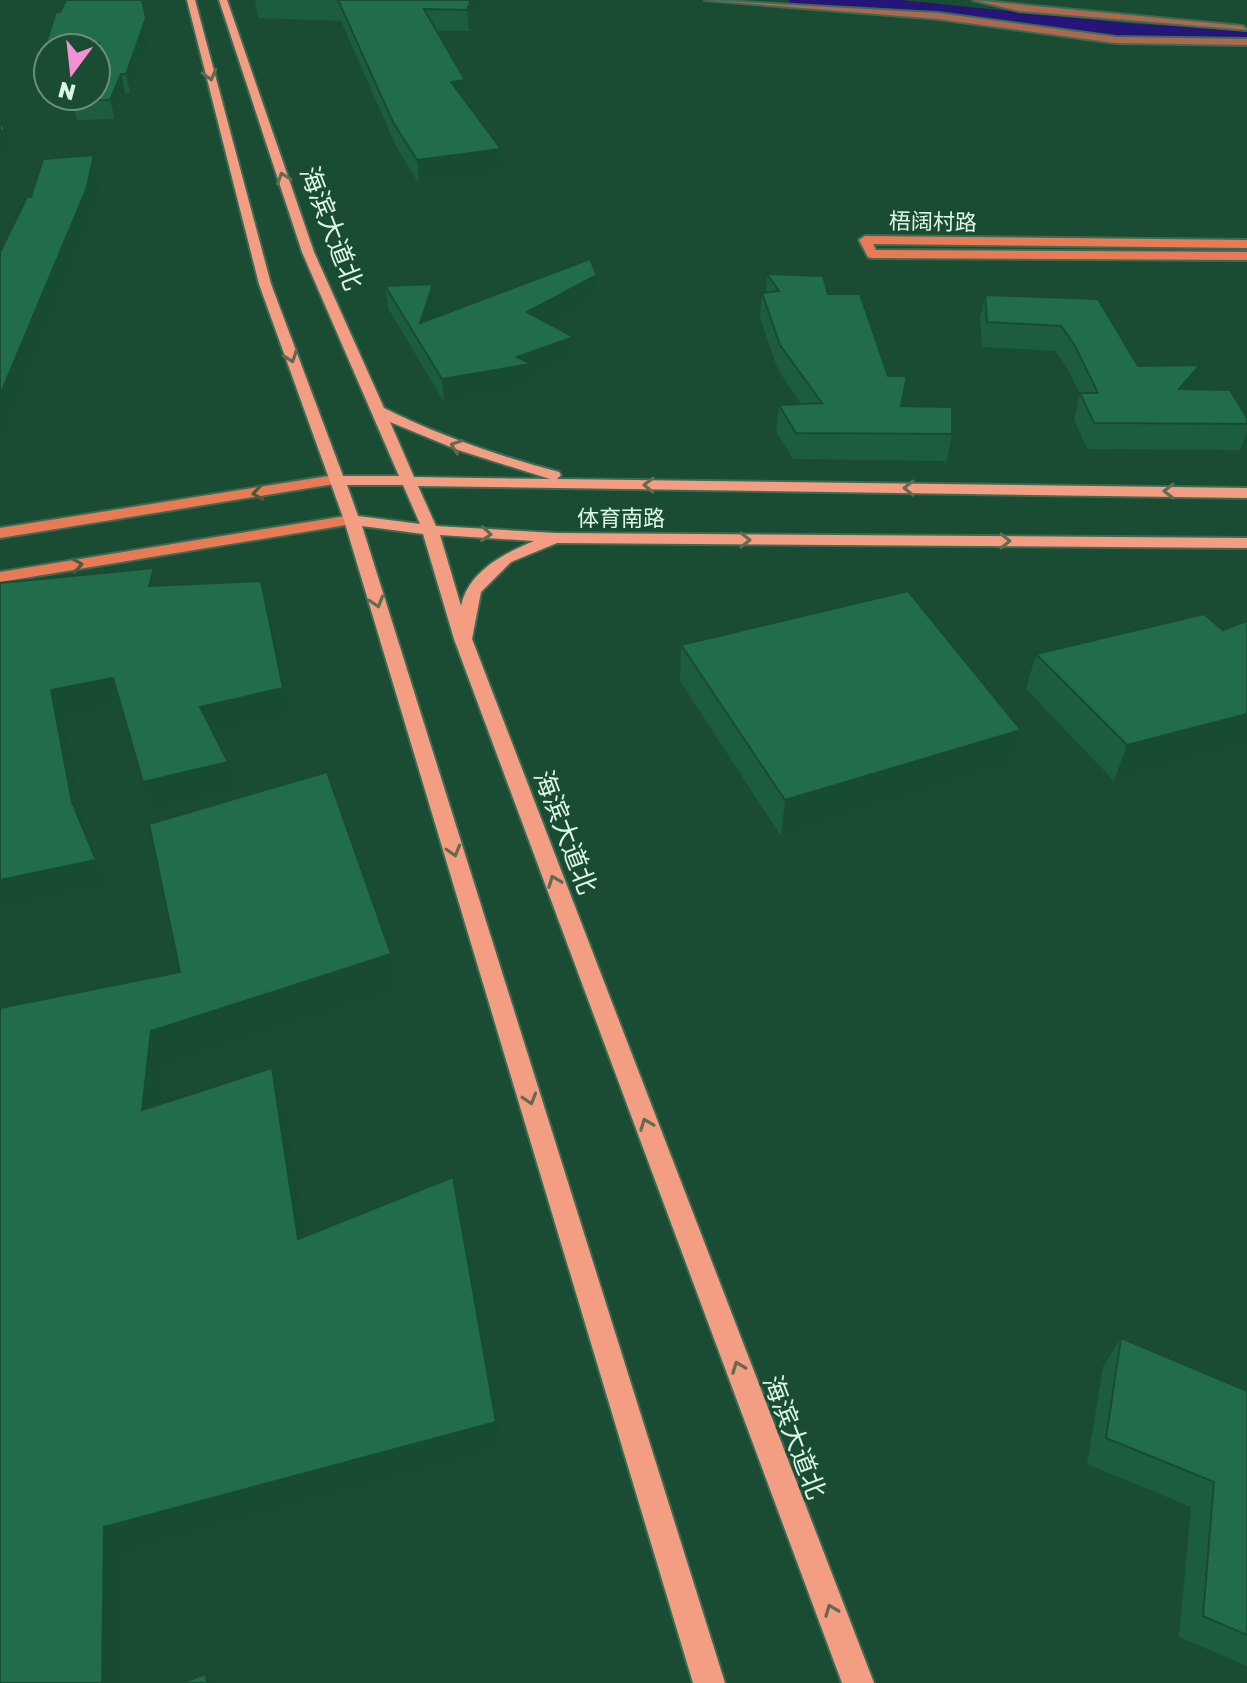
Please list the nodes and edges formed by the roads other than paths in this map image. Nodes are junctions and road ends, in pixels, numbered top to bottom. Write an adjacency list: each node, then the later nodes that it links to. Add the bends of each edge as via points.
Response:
1 (191, 0): 10 (main road, one-way to 10, via 265,284)
2 (223, 0): 9 (main road, 海滨大道北, one-way to 2, via 308,252)
3 (709, 0): 6 (street, via 938,16 1116,40)
4 (977, 0): 5 (street)
5 (1247, 29)
6 (1247, 42)
7 (1247, 244): 8 (street, 梧阔村路, via 865,240 872,254)
8 (1247, 256)
9 (376, 410): 11 (main road, 海滨大道北); 12 (main road, one-way to 9, via 419,432)
10 (335, 480): 11 (main road, 体育南路); 14 (main road); 16 (street, 体育南路, one-way to 16)
11 (407, 481): 12 (main road, 体育南路); 15 (main road, 海滨大道北)
12 (585, 484): 13 (main road, 体育南路, one-way to 12)
13 (1247, 493)
14 (352, 520): 15 (main road, 体育南路); 19 (street, 体育南路, one-way to 14); 21 (main road, one-way to 21)
15 (430, 530): 17 (main road, 体育南路, one-way to 17); 20 (main road, 海滨大道北)
16 (0, 533)
17 (555, 538): 18 (main road, 体育南路, one-way to 18); 20 (main road, via 505,559 473,591)
18 (1247, 543)
19 (0, 577)
20 (463, 639): 22 (main road, 海滨大道北, one-way to 20)
21 (709, 1683)
22 (858, 1683)

